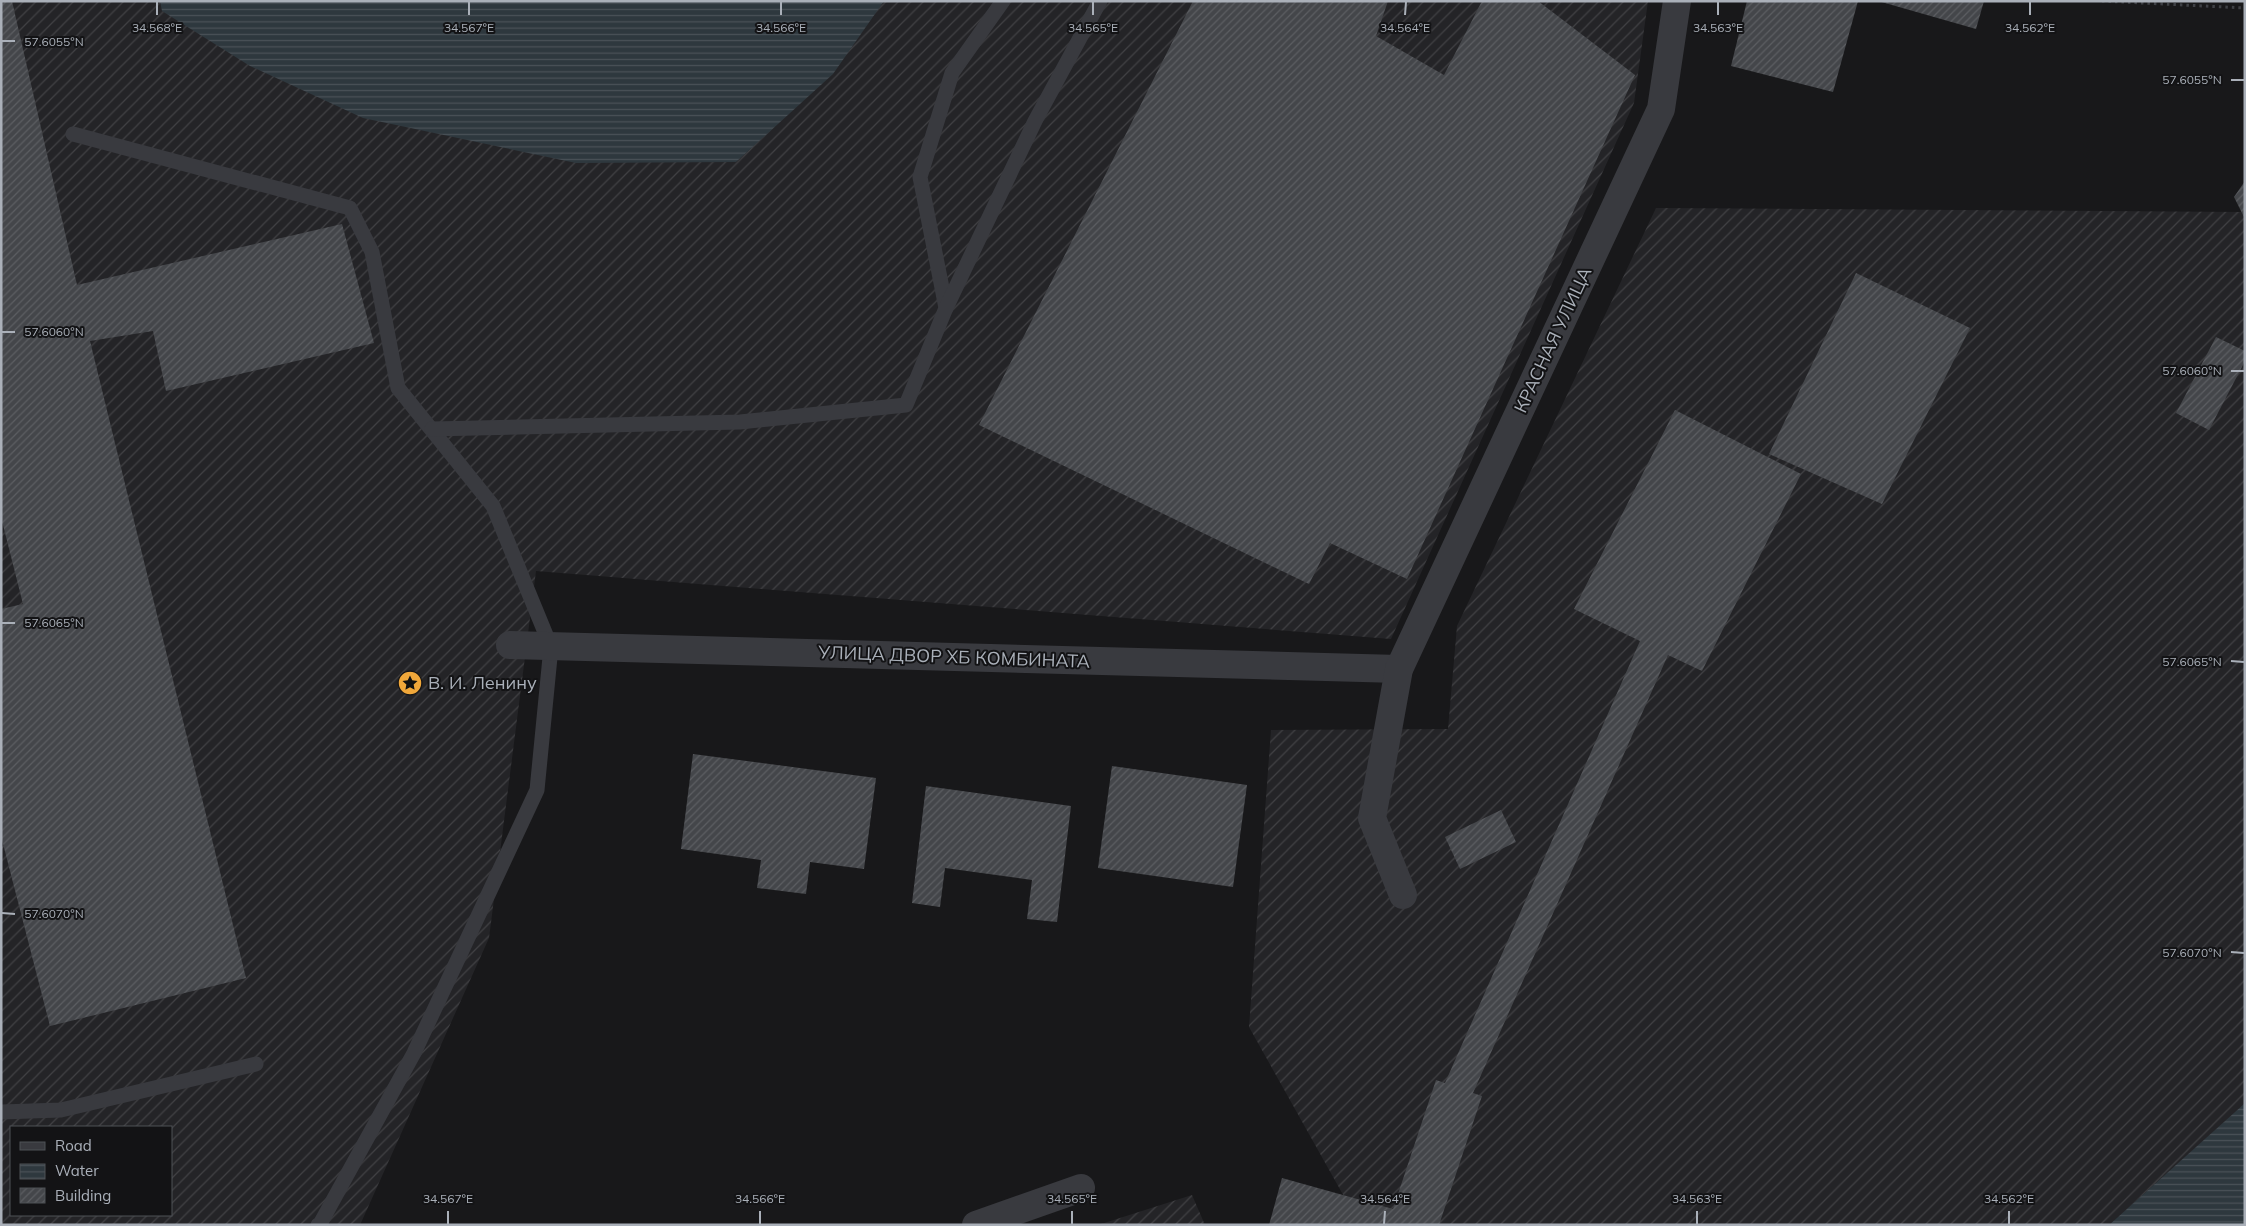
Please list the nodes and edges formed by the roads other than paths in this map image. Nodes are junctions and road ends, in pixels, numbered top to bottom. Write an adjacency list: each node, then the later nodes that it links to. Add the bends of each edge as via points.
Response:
1 (1003, 1): 5 (lane, via 952,73 920,177)
2 (1100, 1): 5 (lane, via 1035,121)
3 (1677, 1): 9 (street, КРАСНАЯ УЛИЦА, via 1662,109)
4 (73, 134): 6 (lane, via 350,208 372,252 398,388)
5 (946, 308): 6 (lane, via 906,404 740,422)
6 (432, 429): 8 (lane, via 493,506)
7 (510, 645): 8 (street, УЛИЦА ДВОР ХБ КОМБИНАТА)
8 (552, 647): 9 (street, УЛИЦА ДВОР ХБ КОМБИНАТА); 14 (lane, via 537,790 414,1053)
9 (1399, 669): 10 (street, КРАСНАЯ УЛИЦА, via 1372,818)
10 (1403, 895)
11 (256, 1064): 12 (lane, via 61,1110)
12 (1, 1112)
13 (1081, 1188): 15 (street)
14 (318, 1225)
15 (976, 1225)

